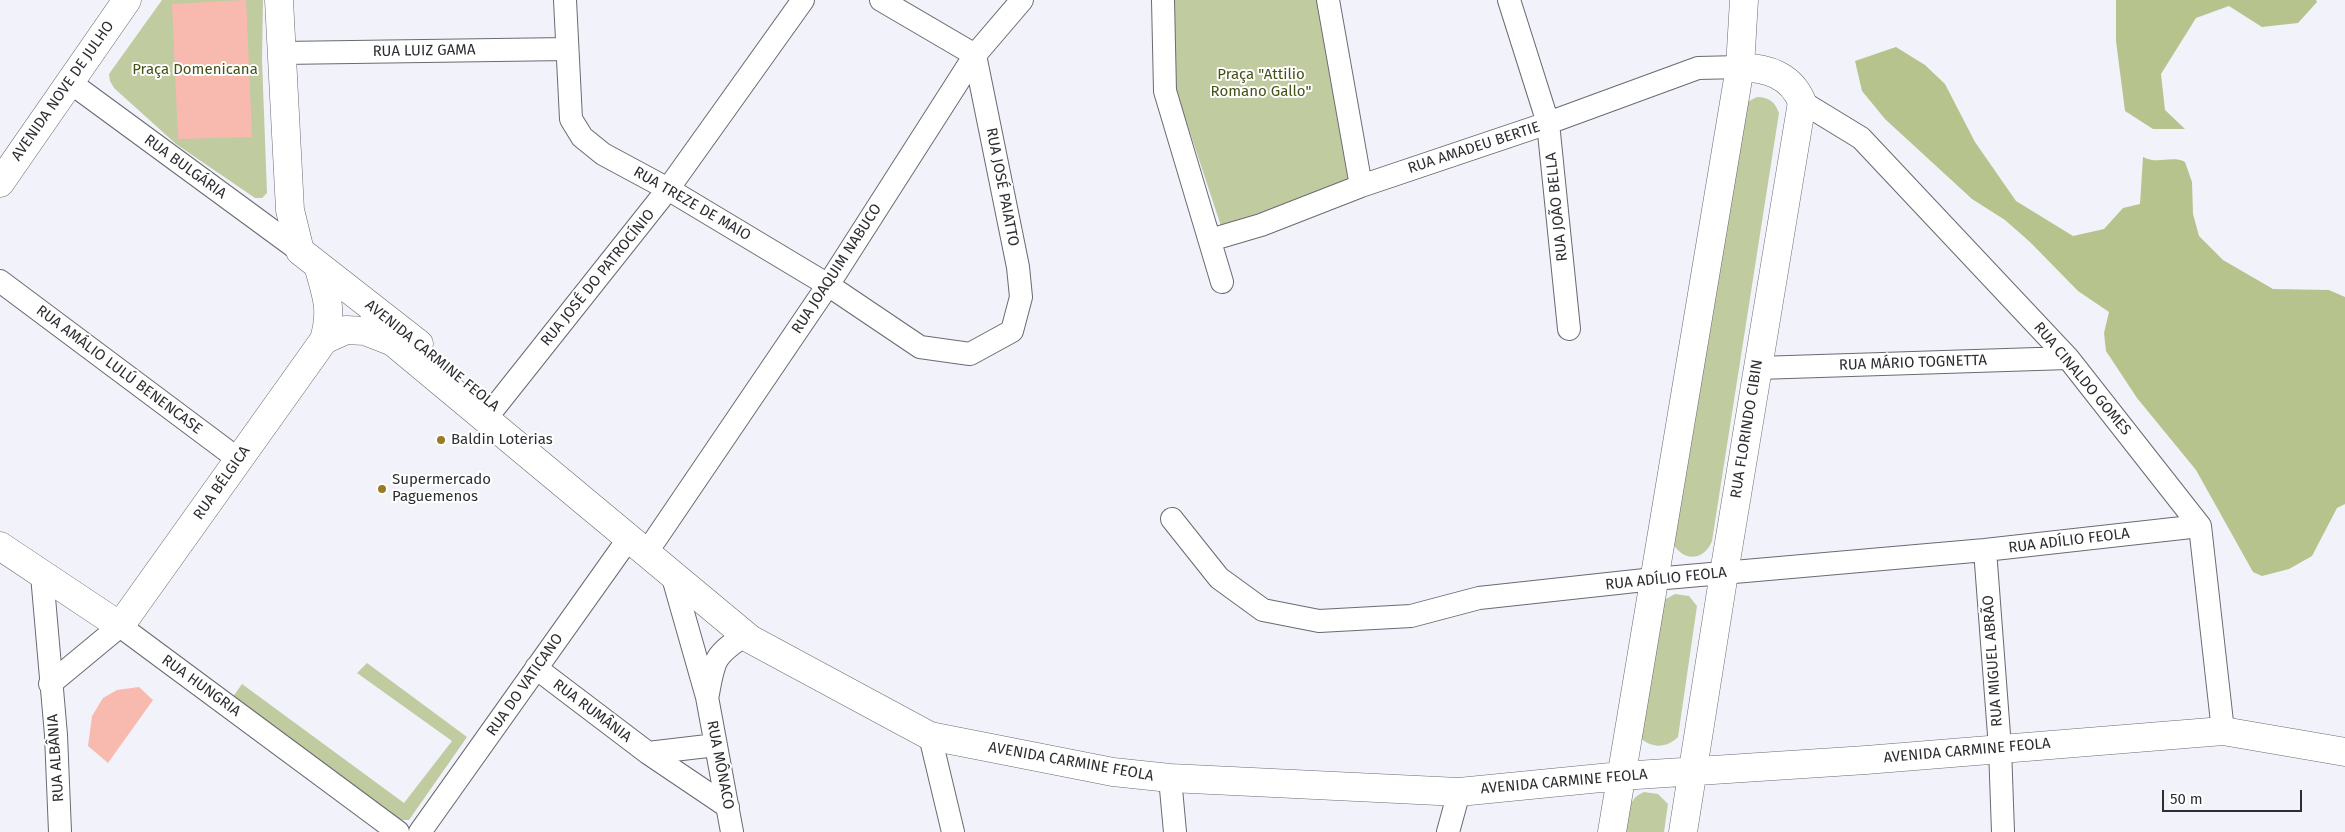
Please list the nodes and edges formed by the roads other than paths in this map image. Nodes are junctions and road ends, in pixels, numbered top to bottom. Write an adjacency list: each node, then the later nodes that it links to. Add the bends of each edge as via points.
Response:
1 (127, 0): 15 (main road, AVENIDA NOVE DE JULHO)
2 (279, 0): 12 (main road)
3 (565, 0): 11 (street, RUA TREZE DE MAIO)
4 (803, 0): 20 (street, RUA JOSÉ DO PATROCÍNIO)
5 (881, 0): 13 (street)
6 (1022, 0): 13 (street, RUA JOAQUIM NABUCO)
7 (1163, 0): 21 (street, via 1165,91)
8 (1328, 0): 19 (street)
9 (1509, 0): 17 (street, RUA JOÃO BELLA)
10 (1744, 0): 14 (main road)
11 (567, 49): 12 (street, RUA LUIZ GAMA); 20 (street, RUA TREZE DE MAIO, via 570,120 582,137 603,154)
12 (281, 53): 22 (main road, via 290,210)
13 (976, 55): 25 (street, RUA JOAQUIM NABUCO); 28 (street, RUA JOSÉ PAIATTO, via 1018,267 1021,297 1012,331 970,354)
14 (1740, 68): 16 (main road, via 1760,68 1785,79 1797,89); 17 (street, RUA AMADEU BERTIE, via 1698,68); 41 (main road)
15 (70, 83): 18 (main road, AVENIDA NOVE DE JULHO); 22 (street, RUA BULGÁRIA)
16 (1802, 102): 29 (street, RUA CINALDO GOMES, via 1861,138); 30 (main road, RUA FLORINDO CIBIN)
17 (1548, 123): 19 (street, RUA AMADEU BERTIE); 26 (street, RUA JOÃO BELLA)
18 (0, 183)
19 (1362, 186): 21 (street, RUA AMADEU BERTIE, via 1261,225)
20 (668, 189): 25 (street, RUA TREZE DE MAIO); 31 (street, RUA JOSÉ DO PATROCÍNIO)
21 (1210, 240): 24 (street)
22 (309, 258): 27 (main road, RUA BÉLGICA, via 330,308); 31 (main road, AVENIDA CARMINE FEOLA)
23 (0, 282): 32 (street, RUA AMÁLIO LULÚ BENENCASE)
24 (1222, 282)
25 (828, 285): 28 (street, RUA TREZE DE MAIO); 35 (street, RUA JOAQUIM NABUCO)
26 (1569, 329)
27 (324, 340): 32 (main road, RUA BÉLGICA); 35 (main road, AVENIDA CARMINE FEOLA, via 346,330 365,331 393,342)
28 (920, 347)
29 (2068, 358): 30 (street, RUA MÁRIO TOGNETTA); 34 (street, RUA CINALDO GOMES)
30 (1758, 368): 38 (main road, RUA FLORINDO CIBIN)
31 (494, 407): 35 (main road, AVENIDA CARMINE FEOLA)
32 (238, 459): 42 (main road, RUA BÉLGICA)
33 (1172, 519): 41 (street, RUA ADÍLIO FEOLA, via 1219,578 1263,610 1319,620 1411,616 1479,598)
34 (2200, 526): 37 (street, RUA ADÍLIO FEOLA); 48 (street)
35 (642, 539): 39 (main road, AVENIDA CARMINE FEOLA); 44 (main road, AVENIDA CARMINE FEOLA, via 762,625); 45 (street, RUA DO VATICANO)
36 (0, 546): 40 (main road, RUA HUNGRIA)
37 (1985, 550): 38 (street, RUA ADÍLIO FEOLA); 51 (street, RUA MIGUEL ABRÃO)
38 (1724, 573): 41 (street, RUA ADÍLIO FEOLA); 54 (main road, RUA FLORINDO CIBIN)
39 (672, 574): 43 (main road, AVENIDA CARMINE FEOLA); 47 (street, RUA MÔNACO)
40 (42, 576): 42 (main road, RUA HUNGRIA); 46 (street, RUA ALBÂNIA)
41 (1654, 579): 55 (main road)
42 (120, 626): 46 (street); 60 (street, RUA HUNGRIA)
43 (745, 635): 44 (main road, AVENIDA CARMINE FEOLA); 47 (street, RUA MÔNACO, via 718,656 713,665)
44 (801, 666): 49 (main road, AVENIDA CARMINE FEOLA)
45 (536, 668): 53 (street, RUA RUMÂNIA); 61 (street, RUA DO VATICANO)
46 (50, 684): 59 (street, RUA ALBÂNIA, via 56,735)
47 (707, 698): 50 (street, RUA MÔNACO)
48 (2222, 731): 51 (main road, AVENIDA CARMINE FEOLA); 52 (main road, AVENIDA CARMINE FEOLA)
49 (930, 736): 56 (main road, AVENIDA CARMINE FEOLA, via 1113,772); 63 (street)
50 (716, 745): 53 (street); 58 (street, RUA MÔNACO)
51 (2000, 748): 54 (main road, AVENIDA CARMINE FEOLA); 68 (street, RUA MIGUEL ABRÃO)
52 (2345, 752)
53 (648, 753): 58 (street, RUA RUMÂNIA)
54 (1694, 771): 55 (main road, AVENIDA CARMINE FEOLA); 67 (main road, RUA FLORINDO CIBIN)
55 (1620, 776): 57 (main road, AVENIDA CARMINE FEOLA); 66 (main road)
56 (1170, 778): 57 (main road, AVENIDA CARMINE FEOLA); 64 (street)
57 (1459, 792): 65 (street)
58 (728, 807): 62 (street, RUA MÔNACO)
59 (60, 832)
60 (398, 832)
61 (420, 832)
62 (732, 832)
63 (953, 832)
64 (1175, 832)
65 (1448, 832)
66 (1612, 832)
67 (1684, 832)
68 (2003, 832)

